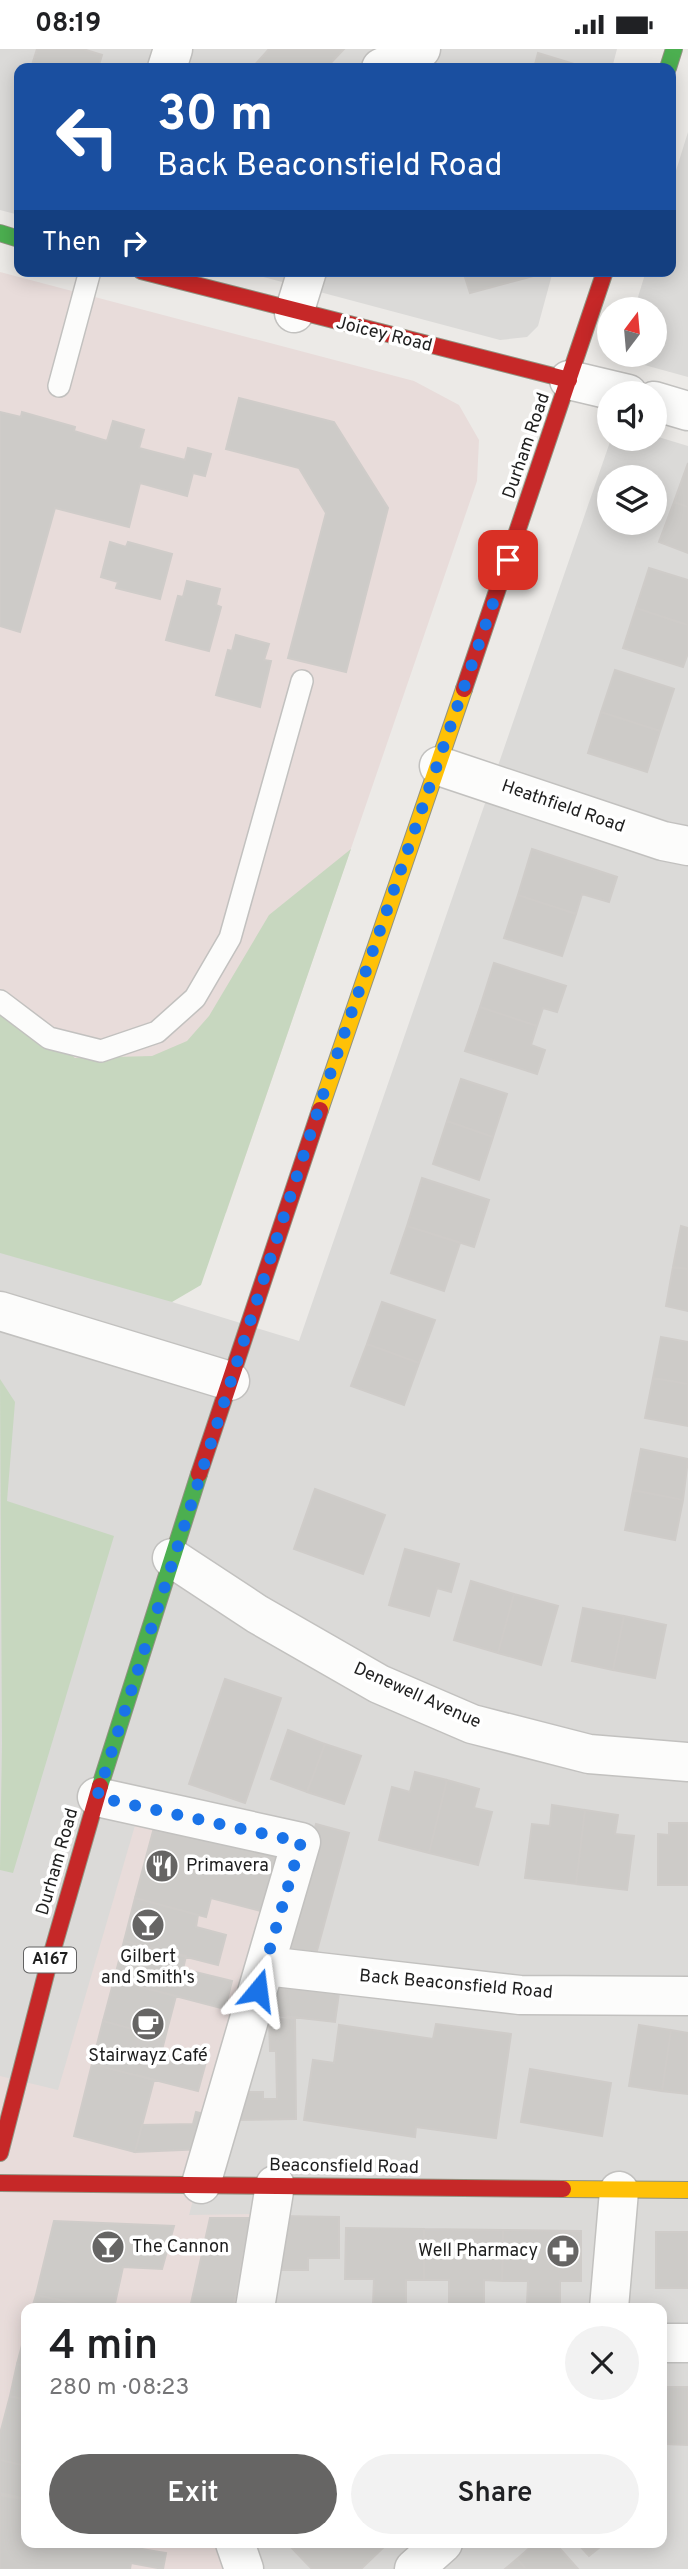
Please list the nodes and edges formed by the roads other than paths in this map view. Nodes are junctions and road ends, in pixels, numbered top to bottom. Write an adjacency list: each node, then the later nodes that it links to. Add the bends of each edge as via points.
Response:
1 (421, 49): 2 (street)
2 (392, 63)
3 (88, 277): 9 (lane)
4 (163, 277): 7 (main road, Joicey Road)
5 (305, 277): 7 (street)
6 (603, 277): 8 (main road, Durham Road / A167)
7 (294, 313): 8 (main road, Joicey Road)
8 (569, 380): 10 (street, Joicey Road); 14 (main road, Durham Road / A167)
9 (59, 386)
10 (597, 387)
11 (667, 405): 12 (street)
12 (688, 411)
13 (302, 681): 16 (lane, via 230,938 195,998 157,1032 101,1052 49,1038)
14 (439, 766): 15 (street, Heathfield Road, via 663,841); 18 (main road, Durham Road / A167, via 323,1095)
15 (688, 845)
16 (0, 1001)
17 (0, 1311): 18 (street)
18 (230, 1381): 19 (main road, Durham Road / A167)
19 (172, 1558): 20 (street, Denewell Avenue, via 257,1614 379,1684 472,1724 589,1754); 21 (main road, Durham Road / A167)
20 (688, 1762)
21 (97, 1797): 22 (street, via 301,1842); 24 (main road, Durham Road / A167, via 23,2055)
22 (266, 1966): 23 (street, Back Beaconsfield Road, via 520,1995); 26 (street)
23 (688, 1996)
24 (0, 2153)
25 (0, 2183): 26 (main road, Beaconsfield Road)
26 (201, 2184): 27 (main road, Beaconsfield Road)
27 (275, 2185): 29 (main road, Beaconsfield Road); 30 (street)
28 (688, 2190): 29 (main road, Beaconsfield Road)
29 (619, 2191): 31 (street)
30 (260, 2303)
31 (609, 2303)
32 (667, 2343): 33 (street)
33 (688, 2343)
34 (237, 2548): 36 (street)
35 (437, 2548): 37 (street)
36 (244, 2569)
37 (414, 2569)

